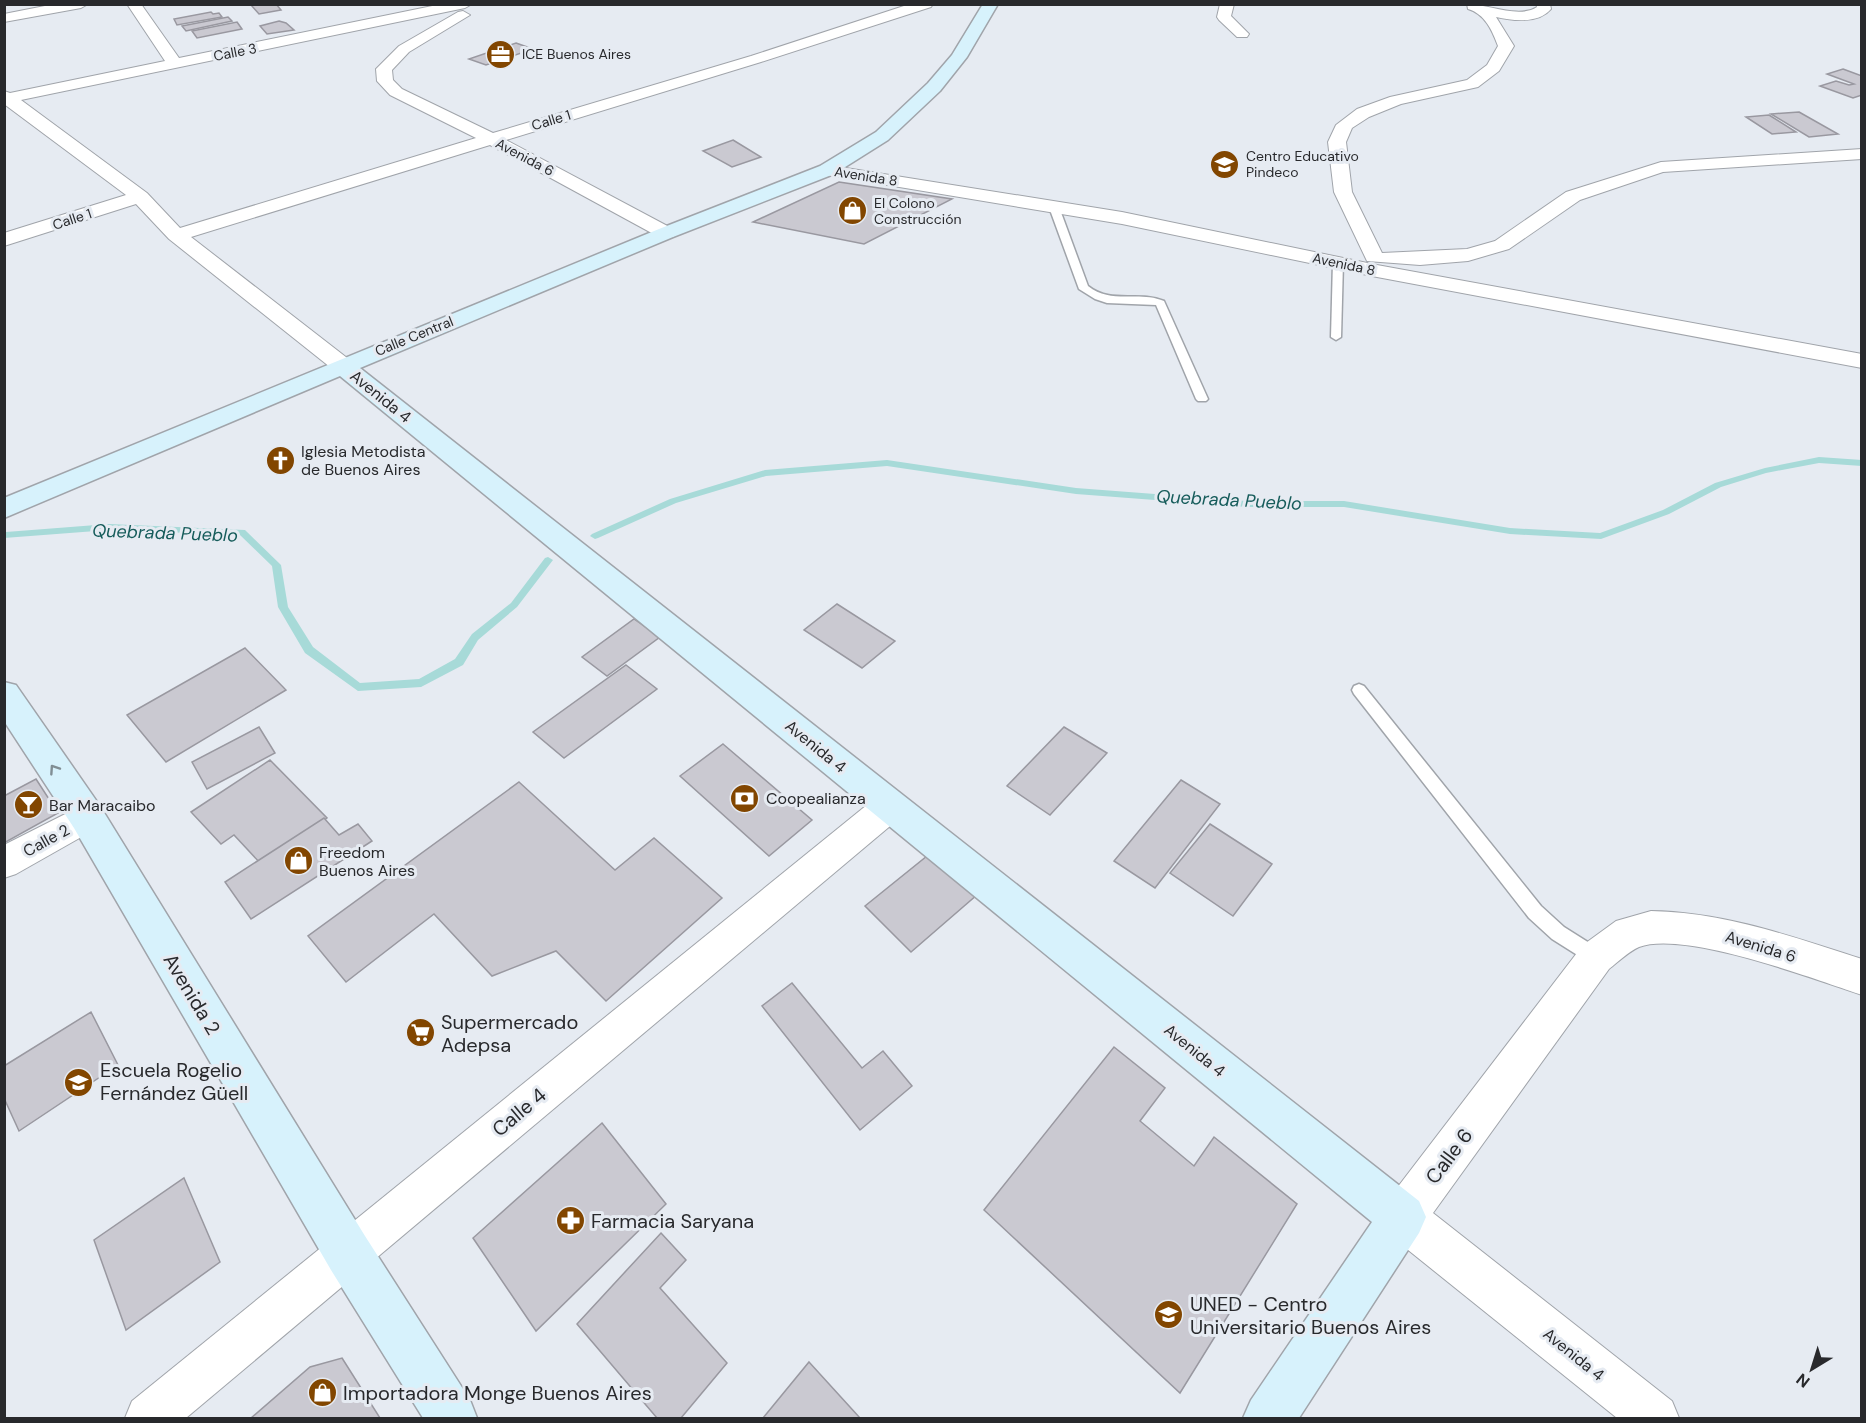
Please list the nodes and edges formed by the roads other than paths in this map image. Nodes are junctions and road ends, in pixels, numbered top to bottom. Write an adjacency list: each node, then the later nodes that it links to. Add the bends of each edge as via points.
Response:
1 (81, 4): 12 (street)
2 (134, 4): 15 (street)
3 (396, 4): 11 (street)
4 (465, 4): 11 (street, Calle 3)
5 (483, 4): 14 (street)
6 (926, 4): 17 (street, Calle 1)
7 (991, 4): 19 (street, Calle Central, via 959,57 934,87 882,136)
8 (1227, 4): 13 (street, via 1224,17)
9 (1543, 4): 10 (street, via 1544,9 1538,14 1524,16)
10 (1477, 7): 26 (street, via 1500,32 1506,46 1493,68 1472,84 1396,100 1363,113 1345,125 1337,142 1343,192)
11 (410, 17): 14 (street, via 423,29); 15 (street, Calle 3)
12 (4, 18)
13 (1242, 34)
14 (404, 49): 17 (street, Avenida 6, via 384,69 385,81 396,92)
15 (175, 64): 16 (street, Calle 3)
16 (5, 98): 20 (street, Avenida 4)
17 (491, 139): 23 (street, Avenida 6); 24 (street, Calle 1)
18 (1862, 153): 26 (street, via 1661,167 1573,196 1502,245 1468,255)
19 (827, 170): 21 (street, Avenida 8); 23 (street, Calle Central)
20 (140, 197): 24 (street, Avenida 4); 25 (street, Calle 1)
21 (1054, 207): 22 (street, Avenida 8); 31 (lane, via 1083,287 1105,300 1160,303)
22 (1122, 218): 26 (street); 27 (street, Avenida 8)
23 (666, 232): 30 (street, Calle Central)
24 (176, 235): 30 (street, Avenida 4)
25 (4, 240)
26 (1374, 257)
27 (1338, 262): 28 (lane); 29 (street, Avenida 8)
28 (1336, 337)
29 (1862, 361)
30 (343, 366): 32 (street, Calle Central); 35 (street, Avenida 4)
31 (1202, 399)
32 (4, 509)
33 (1359, 690): 39 (lane, via 1535,912 1558,933)
34 (4, 694): 36 (street, Avenida 2, one-way to 34)
35 (890, 806): 41 (street, Avenida 4); 42 (street, Calle 4)
36 (87, 817): 37 (street, Calle 2); 42 (street, Avenida 2)
37 (4, 863)
38 (1659, 926): 39 (street, Calle 6, via 1630,933); 40 (street, Avenida 6, via 1725,934)
39 (1596, 957): 41 (street, Calle 6)
40 (1862, 977)
41 (1403, 1217): 45 (street, Calle 6); 46 (street, Avenida 4)
42 (348, 1253): 43 (street, Calle 4); 44 (street, Avenida 2)
43 (148, 1419)
44 (452, 1419)
45 (1269, 1419)
46 (1655, 1419)

